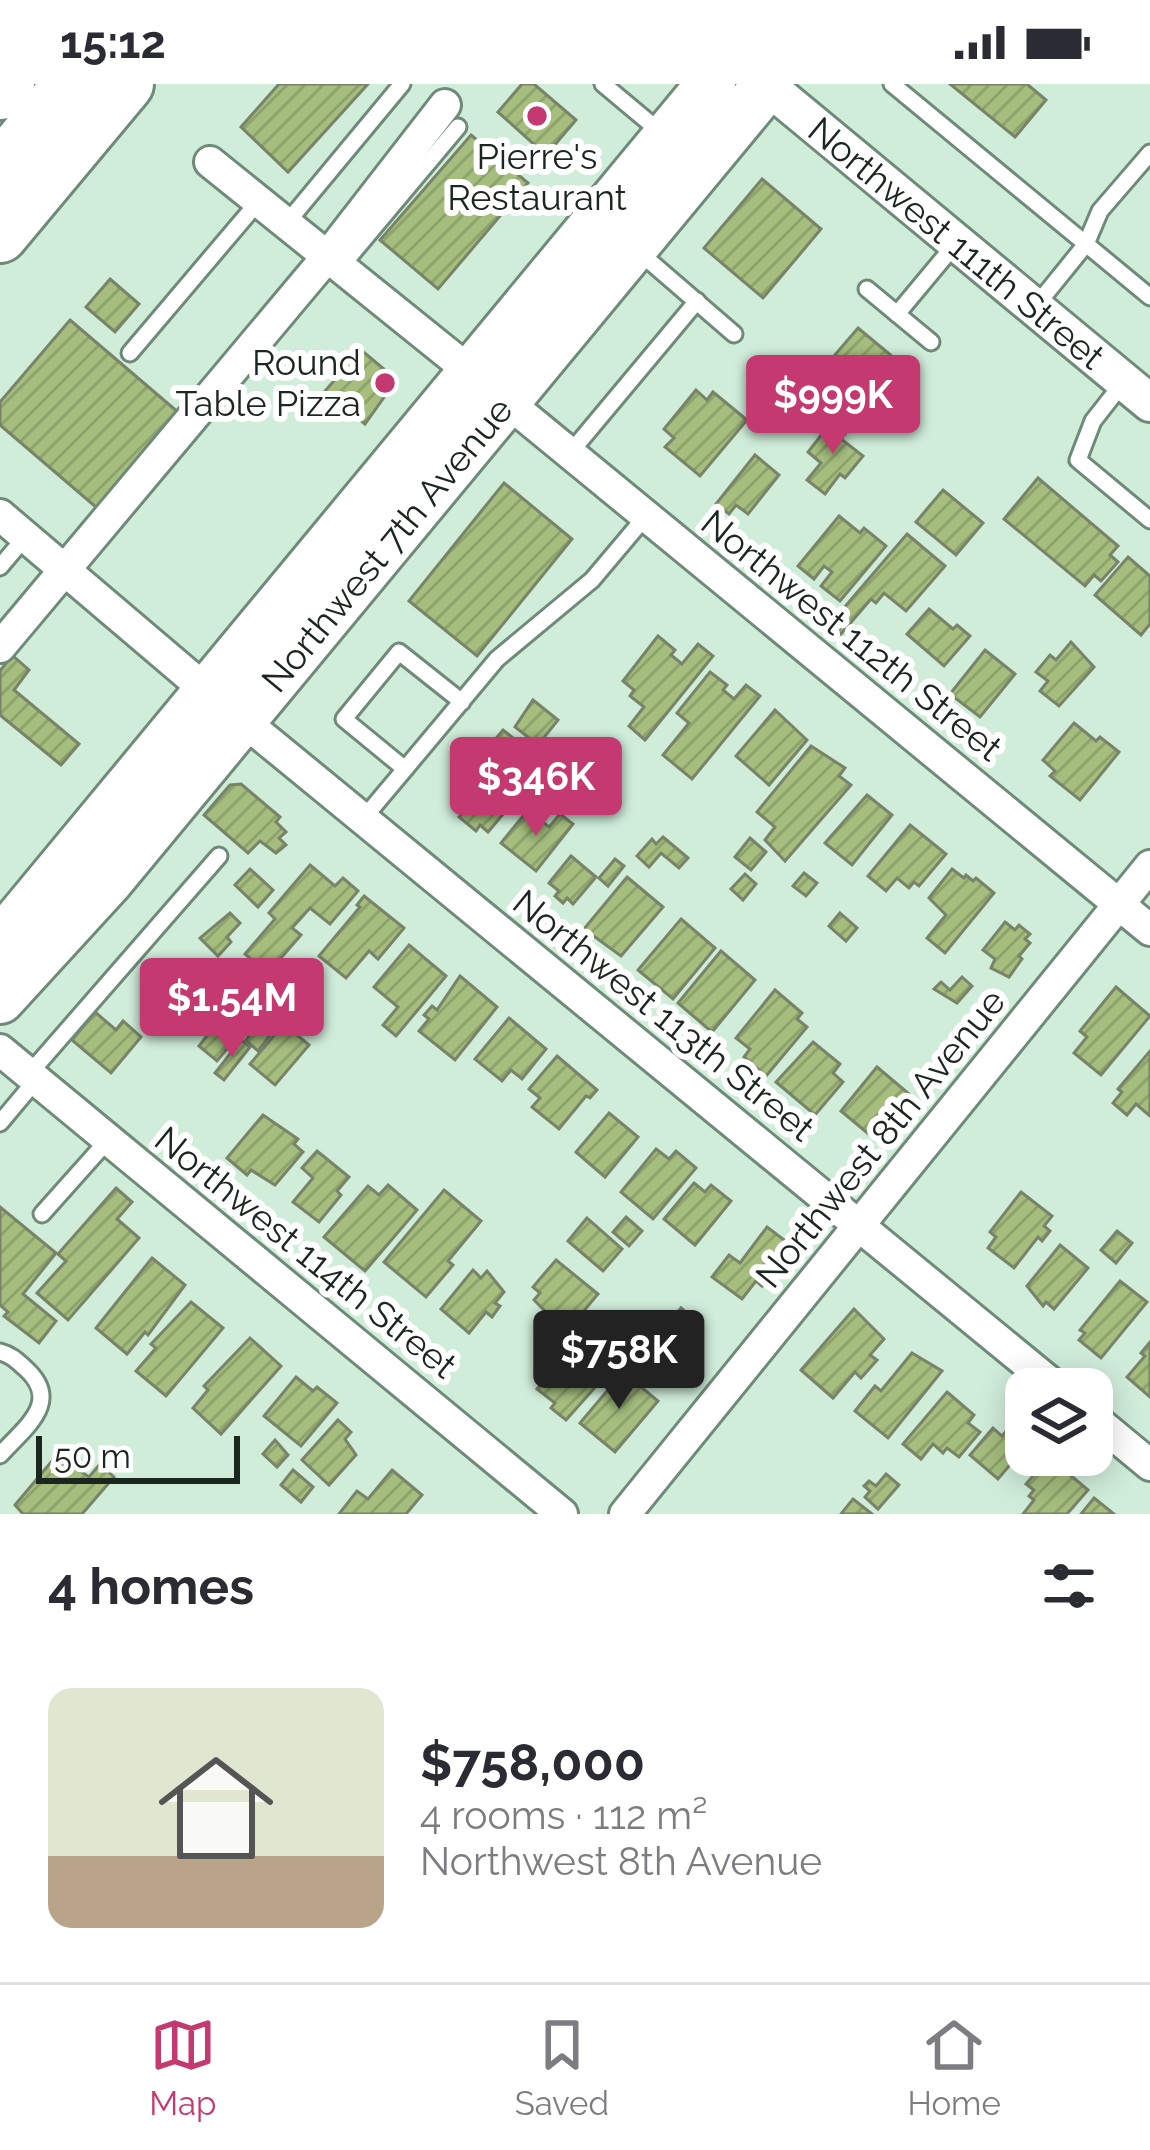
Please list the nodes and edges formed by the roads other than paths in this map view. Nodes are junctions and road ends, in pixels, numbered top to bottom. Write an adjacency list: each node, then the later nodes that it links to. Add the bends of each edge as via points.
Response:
1 (7, 84): 9 (highway)
2 (71, 84): 14 (highway)
3 (126, 84): 17 (highway)
4 (402, 84): 16 (lane)
5 (603, 84): 11 (lane)
6 (711, 84): 11 (main road, Northwest 7th Avenue)
7 (766, 84): 18 (street, Northwest 111th Street); 20 (main road, Northwest 7th Avenue)
8 (892, 84): 19 (lane)
9 (0, 92)
10 (452, 116): 21 (street)
11 (667, 137): 30 (main road, Northwest 7th Avenue)
12 (1150, 153): 19 (lane, via 1100,211)
13 (210, 162): 15 (street, Northwest 112th Street)
14 (0, 170)
15 (257, 202): 16 (street, Northwest 112th Street); 29 (lane)
16 (286, 225): 21 (street, Northwest 112th Street)
17 (0, 235)
18 (957, 242): 25 (street, Northwest 111th Street); 26 (lane)
19 (1086, 244): 23 (lane); 25 (lane)
20 (633, 246): 24 (lane); 30 (main road, Northwest 7th Avenue)
21 (333, 263): 30 (street, Northwest 112th Street); 38 (street)
22 (867, 289): 26 (lane)
23 (1150, 297)
24 (698, 301): 27 (lane); 32 (lane)
25 (1036, 307): 31 (street, Northwest 111th Street)
26 (897, 314): 28 (lane)
27 (734, 334)
28 (931, 342)
29 (130, 353)
30 (488, 386): 32 (street, Northwest 112th Street); 41 (main road, Northwest 7th Avenue); 41 (main road, Northwest 7th Avenue, via 404,490 382,548)
31 (1137, 392): 35 (lane, via 1093,421 1078,460)
32 (570, 454): 34 (street, Northwest 112th Street)
33 (0, 515): 36 (street, Northwest 113th Street)
34 (646, 516): 40 (lane, via 592,580 497,659); 46 (street, Northwest 112th Street)
35 (1150, 520)
36 (27, 536): 37 (lane); 38 (street, Northwest 113th Street)
37 (0, 567)
38 (66, 568): 39 (street); 41 (street, Northwest 113th Street)
39 (0, 647)
40 (462, 702): 42 (lane); 42 (lane, via 399,652 344,719)
41 (224, 705): 43 (street, Northwest 113th Street); 48 (main road, Northwest 7th Avenue); 49 (main road, Northwest 7th Avenue, via 109,880)
42 (404, 770): 43 (lane)
43 (363, 819): 55 (street, Northwest 113th Street)
44 (219, 856): 51 (lane)
45 (1150, 866): 46 (street, Northwest 8th Avenue)
46 (1118, 903): 47 (street, Northwest 112th Street); 55 (street, Northwest 8th Avenue)
47 (1150, 930)
48 (0, 943)
49 (0, 999)
50 (0, 1051): 51 (street, Northwest 114th Street)
51 (32, 1077): 52 (lane); 53 (street, Northwest 114th Street)
52 (0, 1123)
53 (108, 1140): 54 (lane); 61 (street, Northwest 114th Street)
54 (42, 1214)
55 (860, 1226): 57 (street, Northwest 113th Street); 62 (street, Northwest 8th Avenue)
56 (0, 1352): 59 (lane, via 32,1374 42,1393 41,1408)
57 (1032, 1368)
58 (1113, 1434): 60 (street)
59 (0, 1455)
60 (1150, 1465)
61 (562, 1514)
62 (626, 1514)

